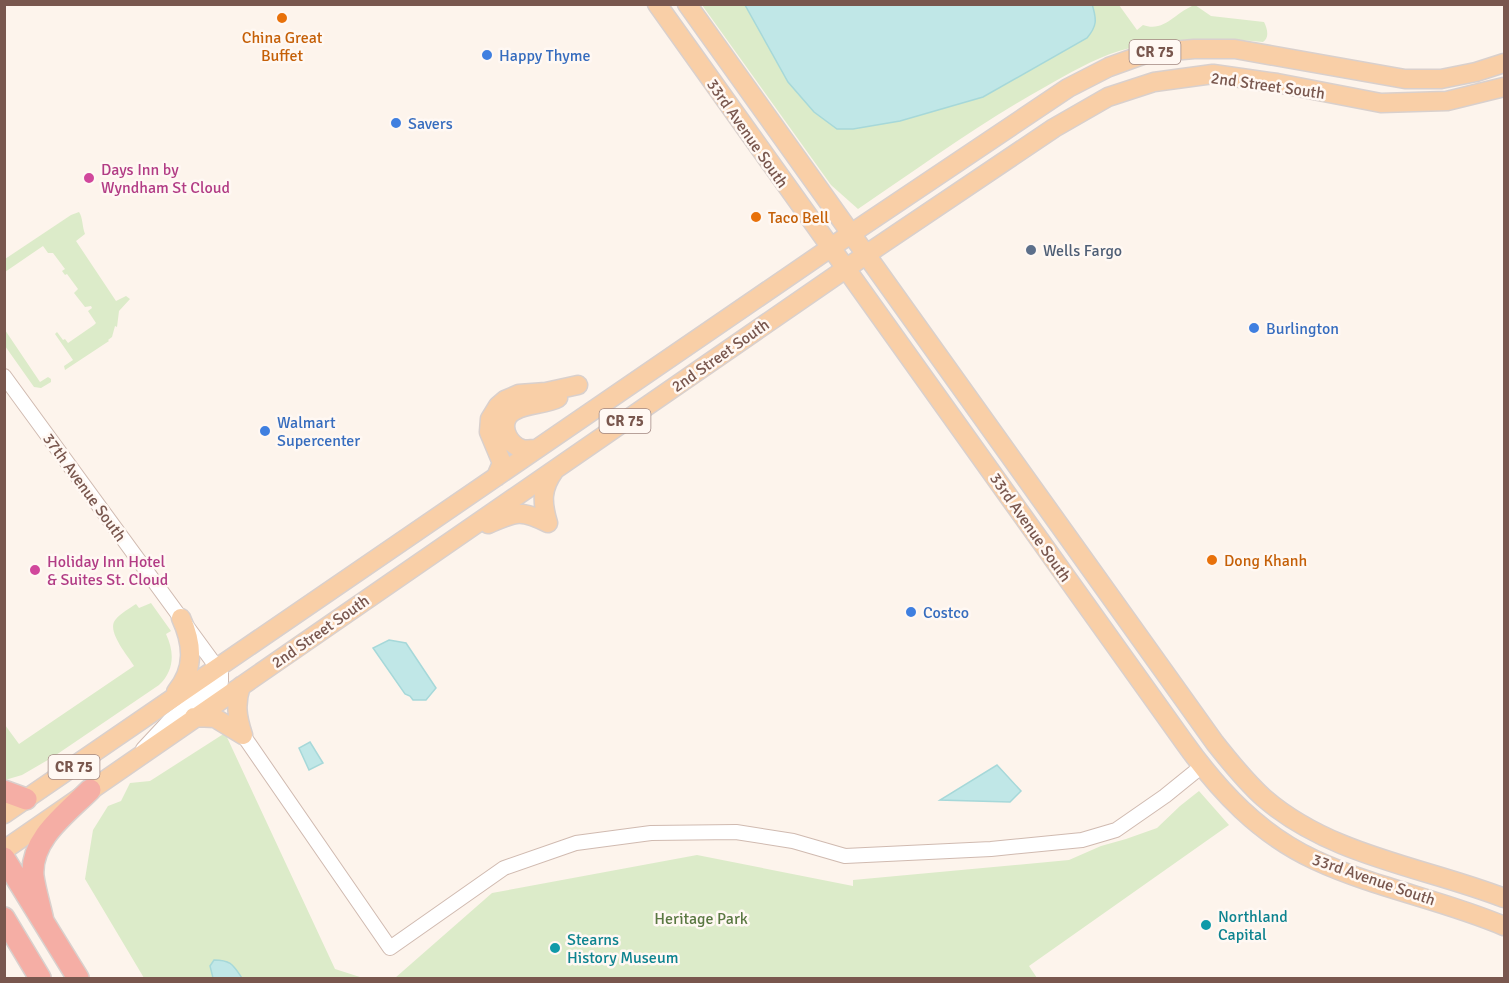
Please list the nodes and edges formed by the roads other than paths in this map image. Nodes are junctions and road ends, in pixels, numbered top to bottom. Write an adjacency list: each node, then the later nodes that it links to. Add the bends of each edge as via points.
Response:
1 (657, 4): 6 (main road, 33rd Avenue South)
2 (687, 4): 5 (main road, 33rd Avenue South)
3 (1504, 63): 5 (main road, 2nd Street South / CR 75, via 1441,79 1405,79 1235,49 1148,52 1068,88)
4 (1504, 87): 7 (main road, 2nd Street South / CR 75, via 1447,101 1381,103 1213,74 1154,82 1108,97 1054,128)
5 (852, 233): 6 (main road, 2nd Street South / CR 75); 7 (main road, 33rd Avenue South)
6 (830, 248): 8 (main road, 33rd Avenue South); 10 (main road, 2nd Street South / CR 75)
7 (867, 254): 8 (main road, 2nd Street South / CR 75); 28 (main road, 33rd Avenue South, via 1215,743 1248,783 1277,808 1332,840)
8 (845, 270): 11 (main road, 2nd Street South / CR 75); 21 (main road, 33rd Avenue South)
9 (4, 376): 14 (street, 37th Avenue South)
10 (536, 449): 12 (main road, 2nd Street South / CR 75); 12 (main road, via 515,445 507,433 507,418 515,410 546,404 578,385 519,394 498,406 489,425 490,439 502,463)
11 (556, 469): 13 (main road, 2nd Street South / CR 75); 13 (main road, via 544,486 548,523 531,514 518,513)
12 (496, 477): 15 (main road, 2nd Street South / CR 75)
13 (457, 537): 16 (main road, 2nd Street South / CR 75)
14 (181, 618): 15 (street, 37th Avenue South); 17 (main road, via 189,640 189,668 187,678)
15 (219, 667): 17 (main road, 2nd Street South / CR 75); 20 (street, via 221,682 170,720)
16 (241, 686): 18 (main road, 2nd Street South / CR 75); 19 (main road, via 236,710)
17 (168, 702): 24 (main road, 2nd Street South / CR 75)
18 (194, 717): 19 (main road, via 214,718); 20 (main road, 2nd Street South / CR 75)
19 (243, 735): 21 (street, via 390,948 504,868 576,843 651,833 736,832 793,841 845,856 1082,840 1116,830)
20 (138, 756): 22 (main road, 2nd Street South / CR 75)
21 (1202, 766): 30 (main road, 33rd Avenue South, via 1239,808 1273,836 1307,856)
22 (90, 790): 26 (main road, 2nd Street South / CR 75); 29 (highway, via 36,850 33,874)
23 (4, 791): 24 (highway)
24 (26, 799): 25 (main road, 2nd Street South / CR 75)
25 (4, 814)
26 (4, 850)
27 (4, 858): 29 (highway)
28 (1504, 898)
29 (43, 921): 33 (highway)
30 (1504, 926)
31 (8, 927): 32 (highway)
32 (40, 978)
33 (78, 978)

